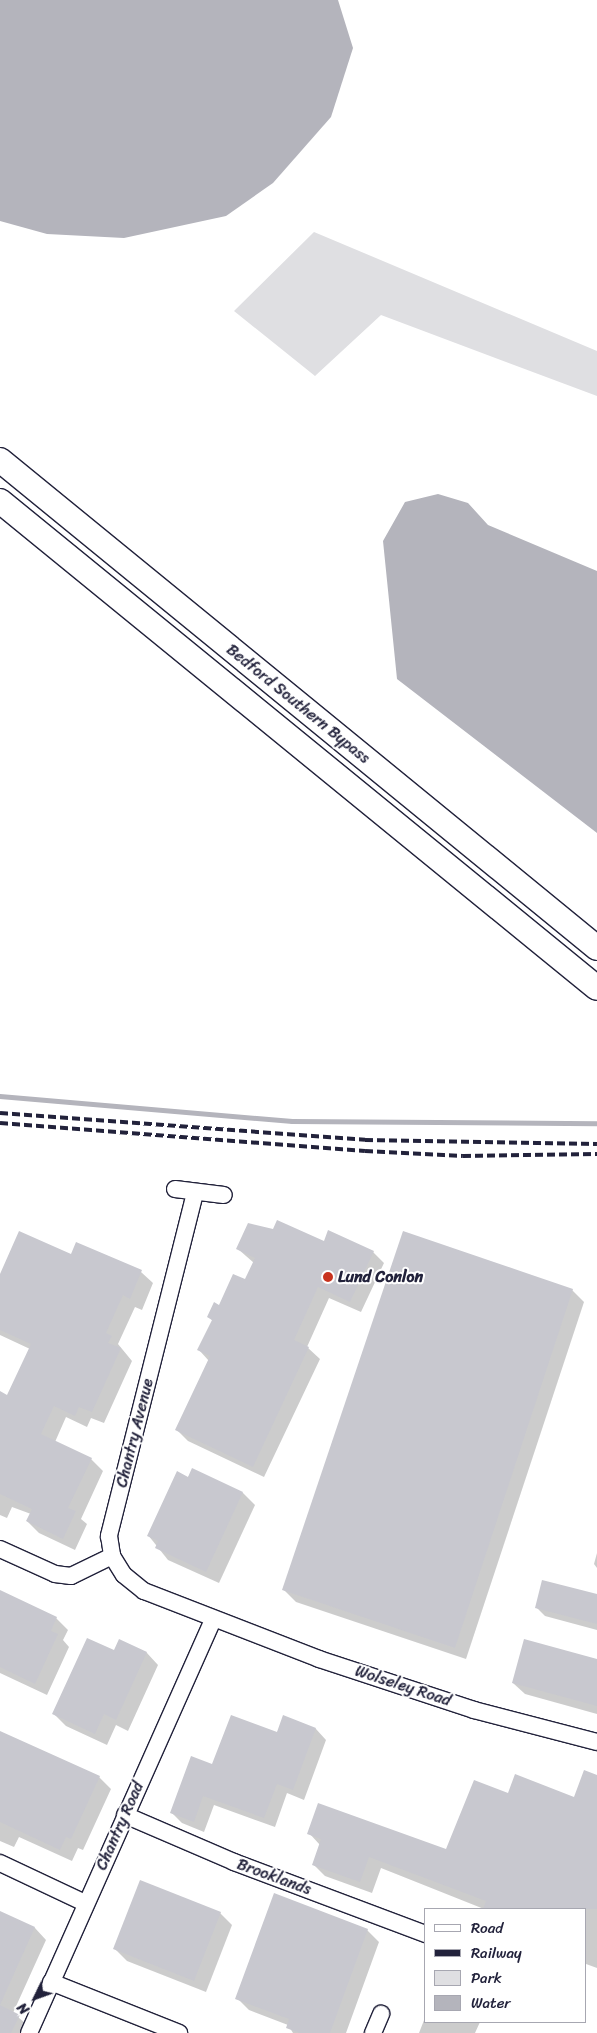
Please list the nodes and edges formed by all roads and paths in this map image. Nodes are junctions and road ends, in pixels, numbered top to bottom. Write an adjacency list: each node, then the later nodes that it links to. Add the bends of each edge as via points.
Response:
1 (0, 460): 3 (highway, Bedford Southern Bypass)
2 (0, 501): 4 (highway, Bedford Southern Bypass)
3 (597, 948)
4 (597, 988)
5 (175, 1189): 6 (street)
6 (195, 1193): 7 (street); 9 (street, Chantry Avenue, via 109,1536)
7 (224, 1195)
8 (0, 1549): 9 (street, via 55,1574 71,1576)
9 (112, 1556): 10 (street, Chantry Avenue, via 124,1575 144,1591)
10 (213, 1619): 11 (street, Wolseley Road, via 474,1710); 12 (street, Chantry Road)
11 (597, 1742)
12 (125, 1815): 14 (street, Chantry Road); 15 (street, Brooklands, via 234,1862)
13 (0, 1863): 14 (street)
14 (85, 1902): 16 (street, Chantry Road)
15 (424, 1933)
16 (51, 1982): 18 (street, Chantry Road); 19 (street)
17 (381, 2014): 20 (street)
18 (29, 2033)
19 (179, 2033)
20 (373, 2033)

